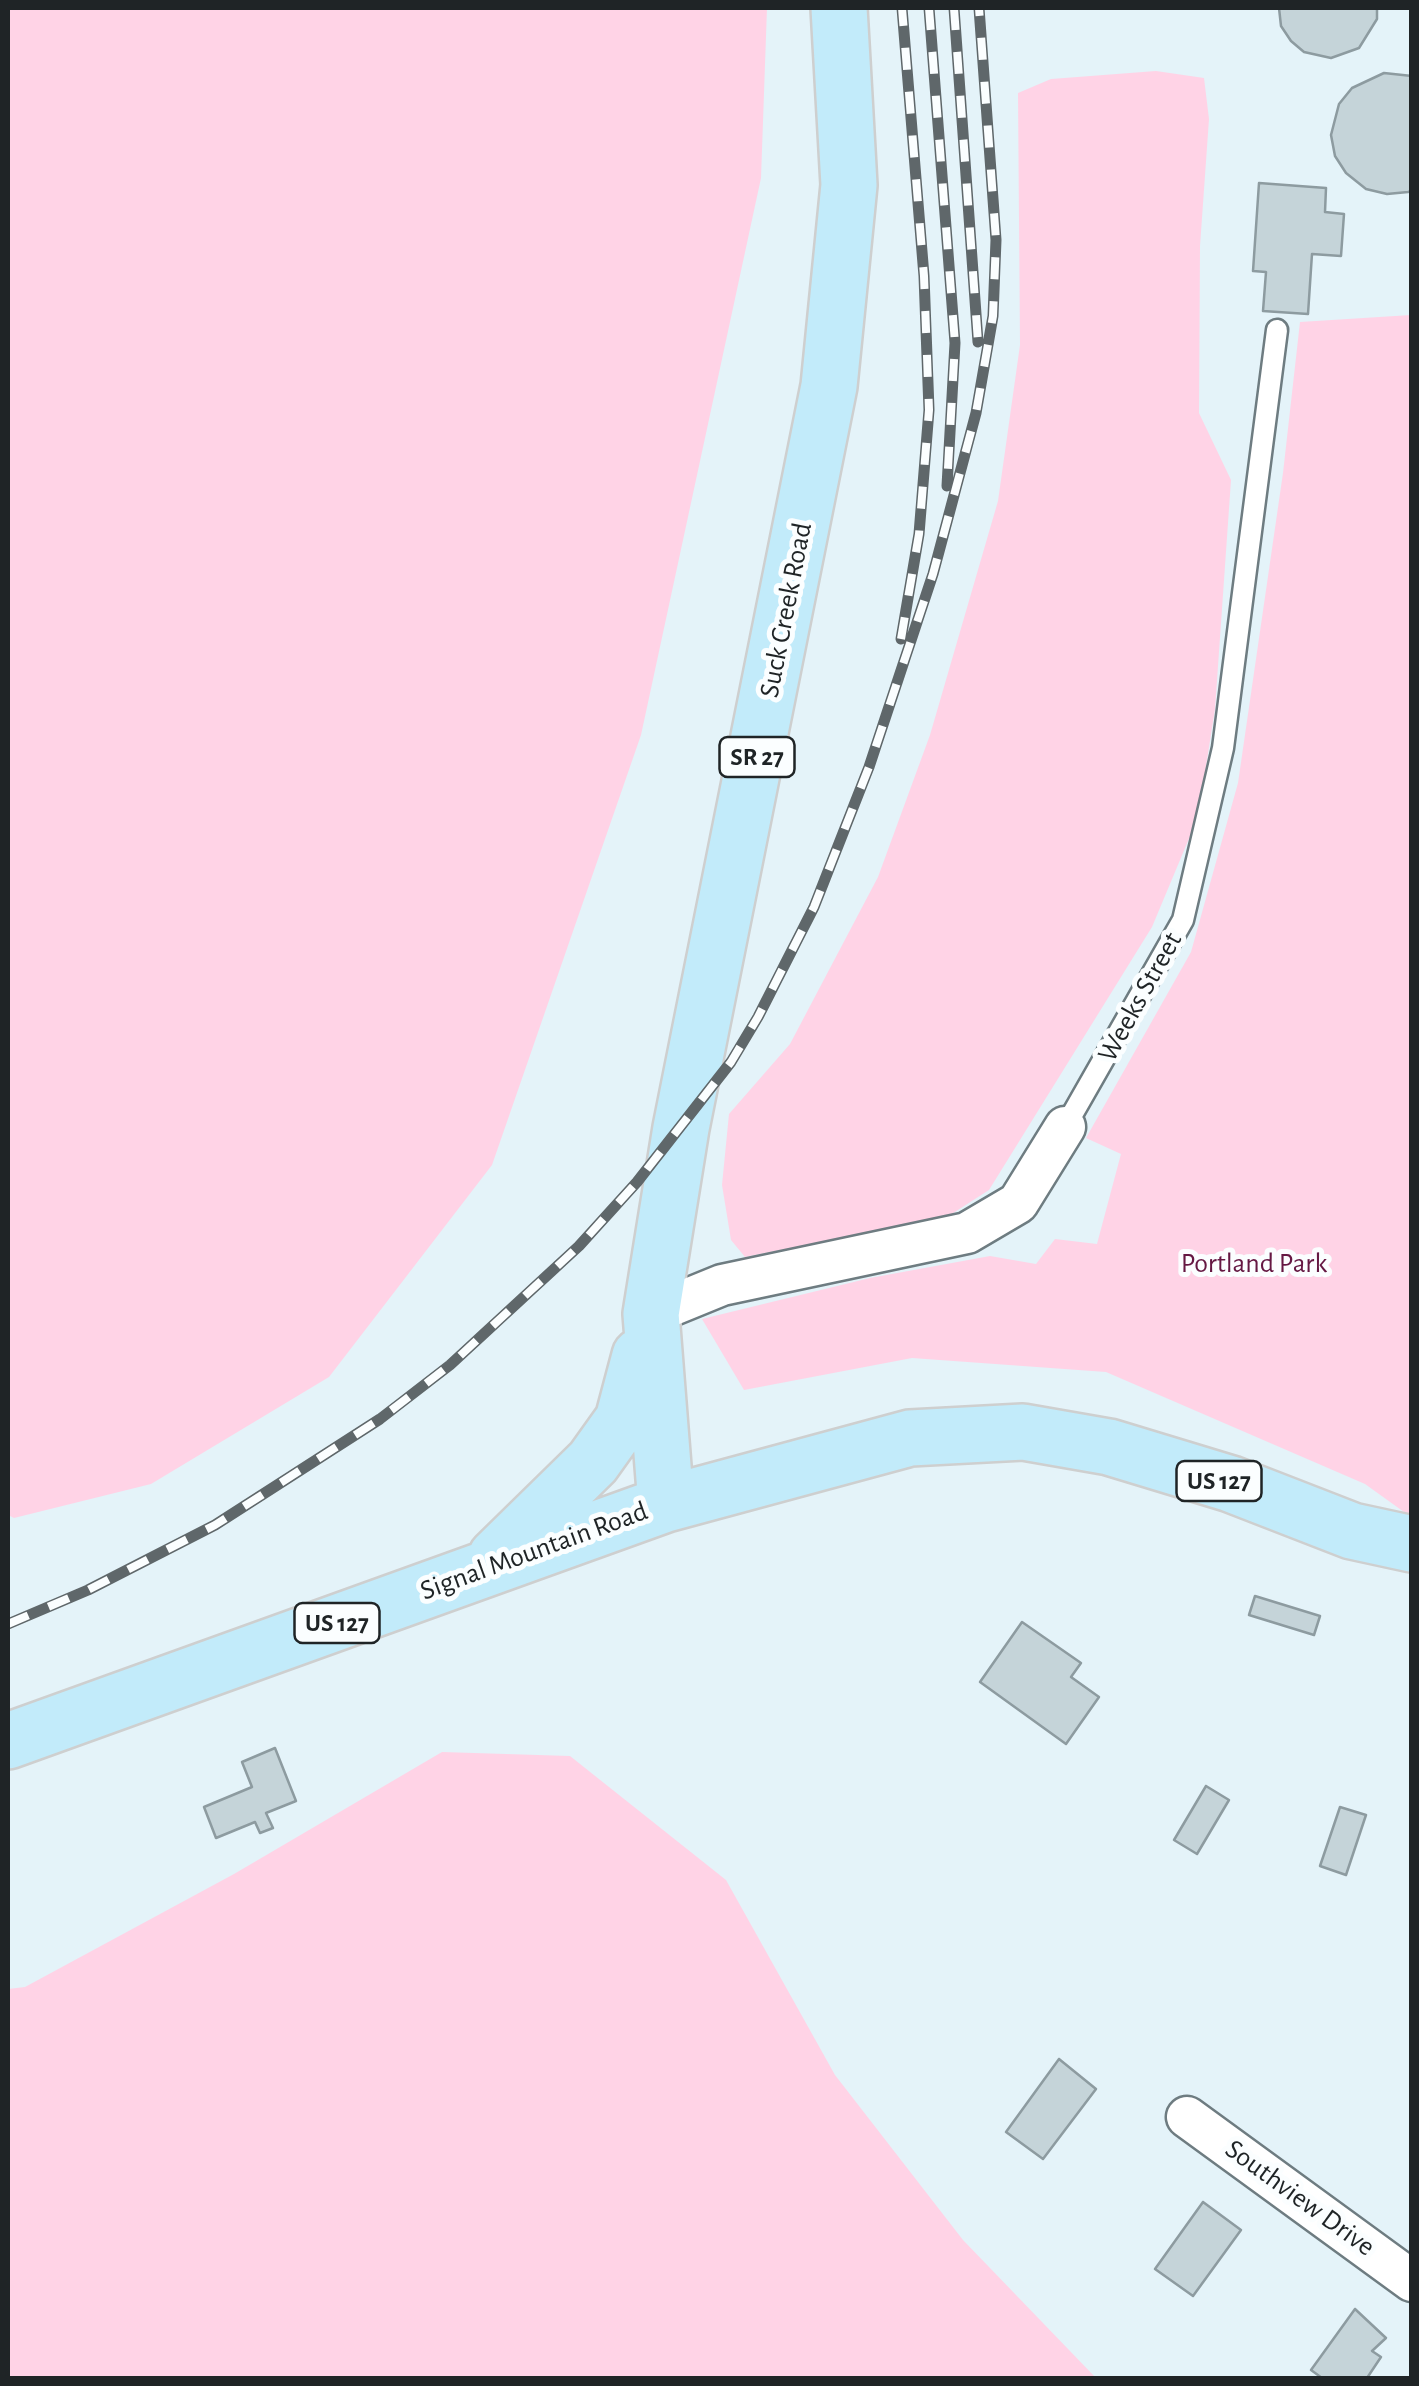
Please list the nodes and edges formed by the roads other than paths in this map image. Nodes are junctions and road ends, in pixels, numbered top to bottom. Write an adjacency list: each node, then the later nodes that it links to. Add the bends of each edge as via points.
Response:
1 (839, 8): 4 (main road, Suck Creek Road / SR 27, via 849,185 829,386 681,1128)
2 (1277, 330): 3 (lane, Weeks Street, via 1223,748 1183,920)
3 (1064, 1127): 4 (street, Weeks Street, via 1018,1203 967,1233 722,1284)
4 (651, 1314): 5 (main road, Suck Creek Road / SR 27); 7 (main road, via 624,1420 593,1462)
5 (666, 1504): 6 (main road, US 127, via 910,1438 1022,1432 1108,1447 1231,1484 1352,1531); 7 (main road, Signal Mountain Road / US 127)
6 (1412, 1544)
7 (484, 1570): 8 (main road, Signal Mountain Road / US 127)
8 (8, 1742)
9 (1187, 2117): 10 (street, Southview Drive)
10 (1412, 2281)

